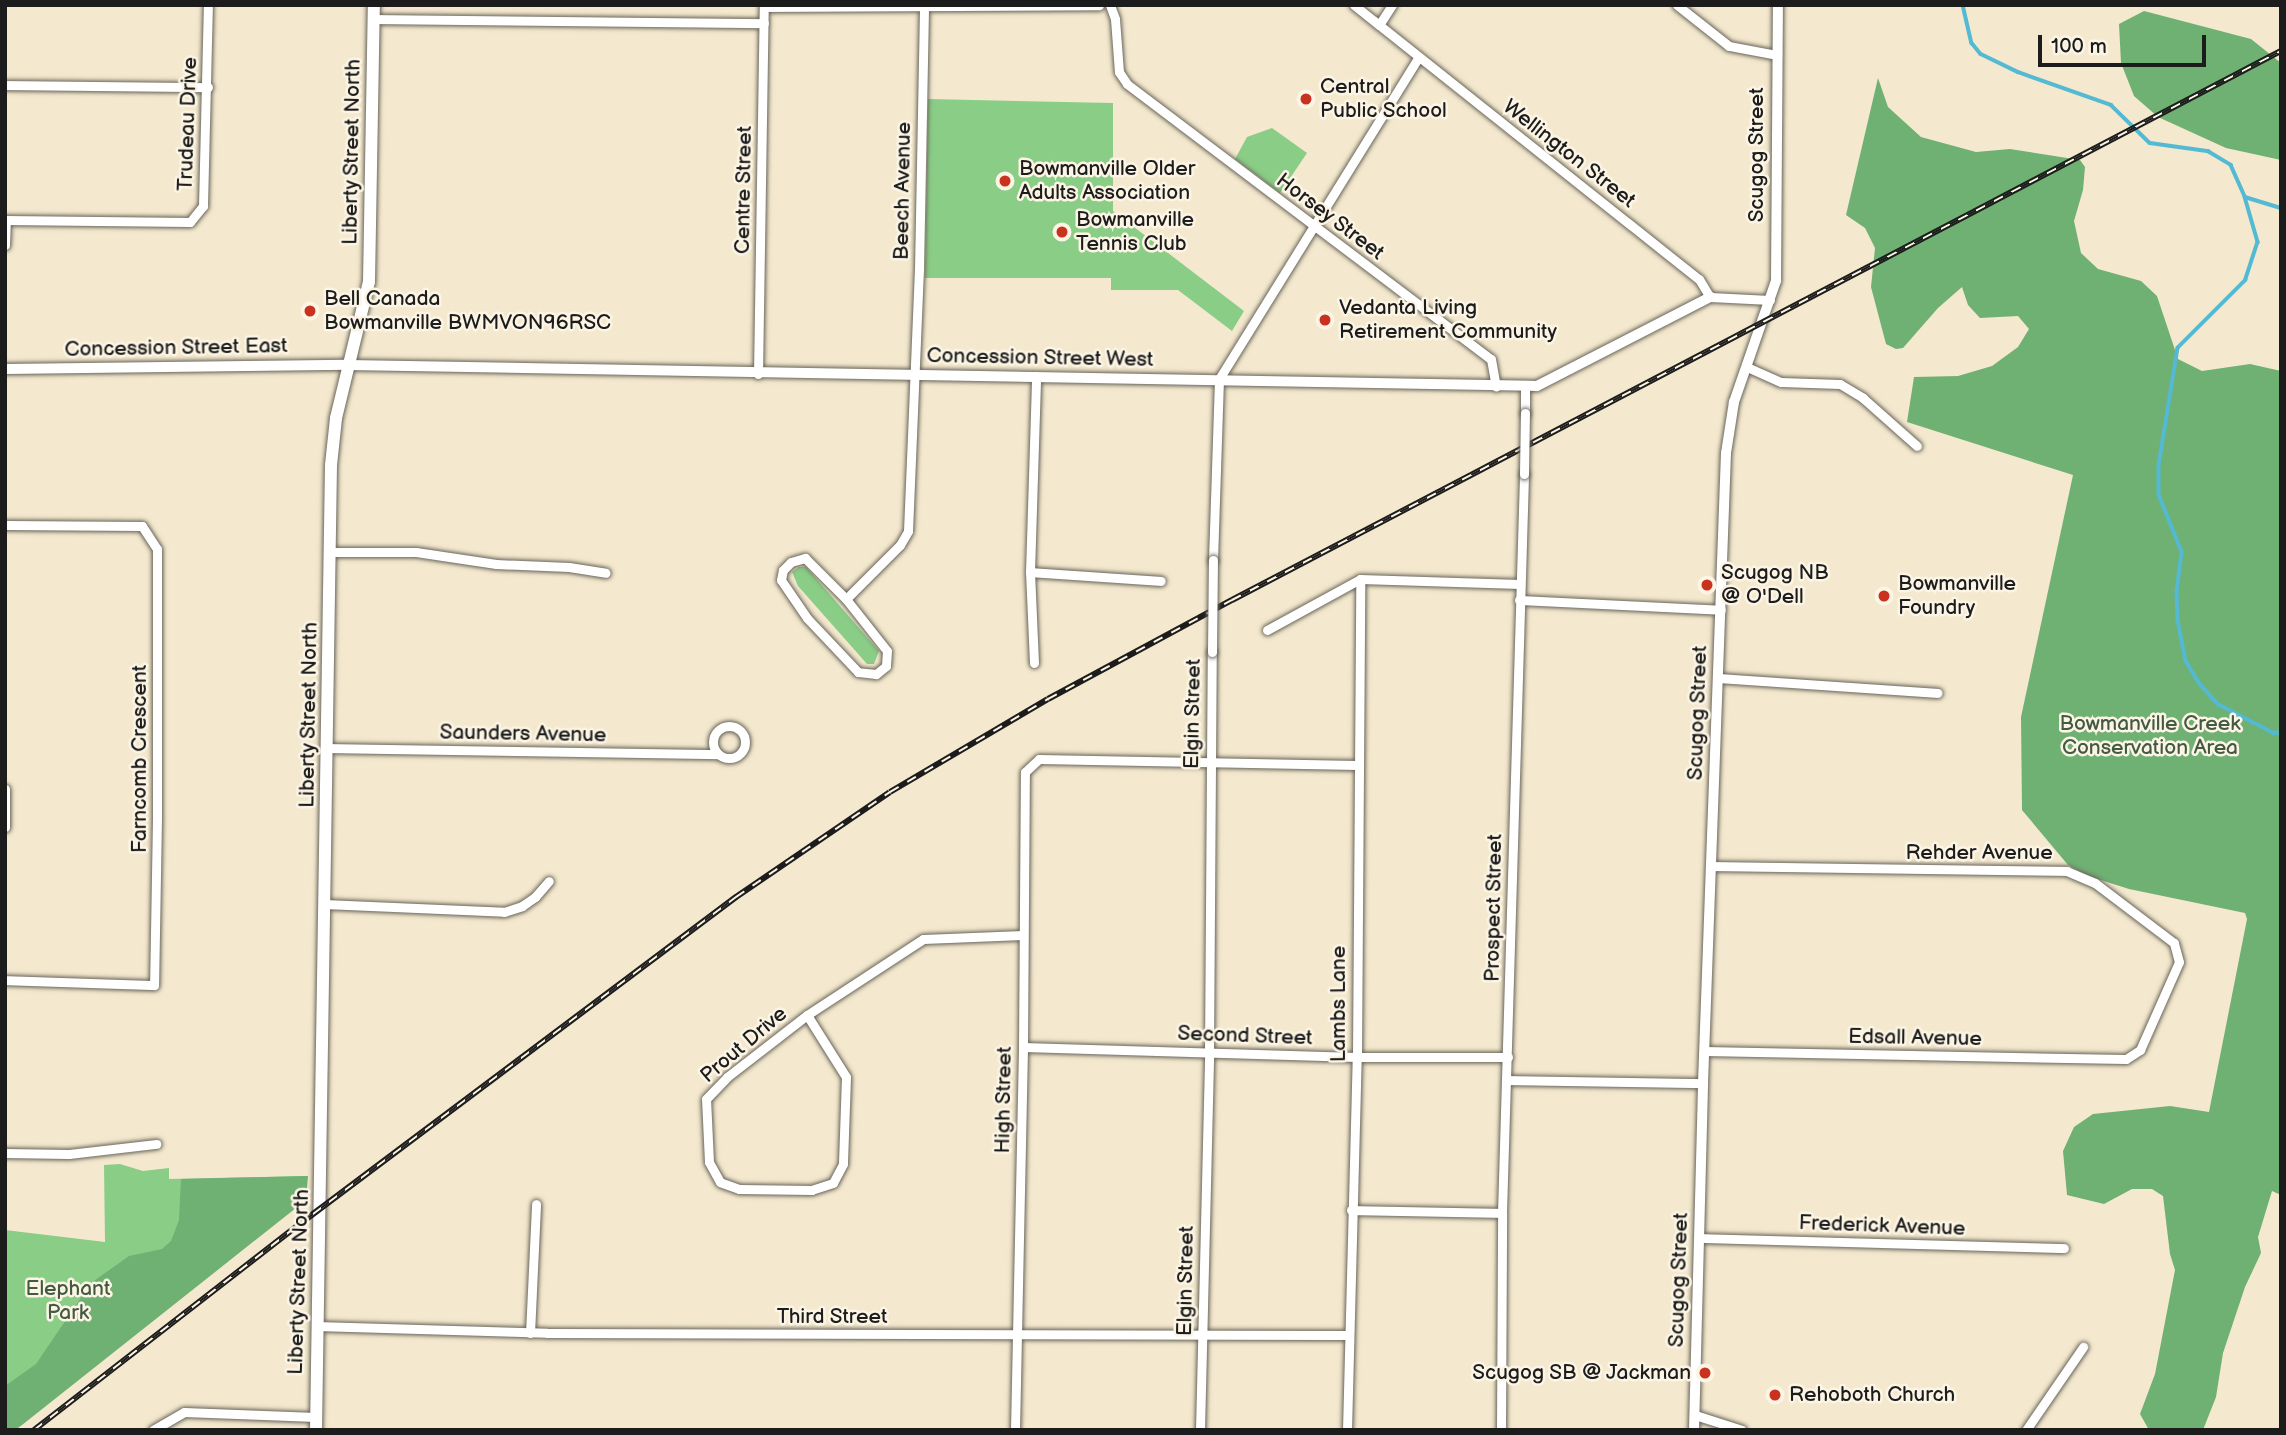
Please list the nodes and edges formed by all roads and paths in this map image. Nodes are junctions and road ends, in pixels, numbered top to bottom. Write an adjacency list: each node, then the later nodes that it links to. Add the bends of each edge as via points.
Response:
1 (208, 5): 18 (street, Trudeau Drive)
2 (374, 5): 12 (main road, Liberty Street North)
3 (1099, 5): 11 (street)
4 (1110, 5): 20 (street, Horsey Street, via 1119,72 1127,84)
5 (1354, 5): 14 (street, Wellington Street)
6 (1392, 5): 14 (street)
7 (1677, 5): 15 (street, via 1730,46)
8 (1778, 5): 15 (street, Scugog Street)
9 (764, 6): 10 (street); 13 (street, Centre Street)
10 (826, 6): 11 (street)
11 (924, 6): 28 (street, Beech Avenue)
12 (374, 19): 13 (street); 24 (main road, Liberty Street North, via 369,282)
13 (764, 23): 27 (street, Centre Street)
14 (1379, 25): 16 (street, Wellington Street)
15 (1777, 55): 23 (street, Scugog Street, via 1776,281)
16 (1419, 57): 20 (street); 22 (street, Wellington Street, via 1699,279)
17 (5, 85): 18 (street)
18 (208, 87): 19 (street, Trudeau Drive, via 203,206 190,222)
19 (6, 220): 21 (street)
20 (1314, 227): 30 (street); 31 (street, Horsey Street, via 1491,359)
21 (5, 245)
22 (1710, 297): 23 (street); 32 (street, Concession Street West, via 1537,386)
23 (1770, 300): 25 (street, Scugog Street)
24 (348, 365): 26 (street, Concession Street East); 27 (street, Concession Street West); 36 (main road, Liberty Street North, via 331,465)
25 (1748, 368): 33 (street, via 1782,382 1840,384 1863,398); 44 (street, Scugog Street, via 1734,402 1726,453)
26 (5, 369)
27 (758, 374): 28 (street, Concession Street West)
28 (915, 376): 29 (street, Concession Street West); 42 (street, Beech Avenue, via 908,531 900,545)
29 (1036, 376): 30 (street, Concession Street West); 37 (street)
30 (1219, 379): 31 (street, Concession Street West); 51 (street, Elgin Street, bridge)
31 (1496, 387): 32 (street, Concession Street West)
32 (1525, 387): 41 (street, Prospect Street, bridge)
33 (1917, 446)
34 (5, 524): 35 (street); 59 (street, Farncomb Crescent, via 142,526 157,549 154,985)
35 (5, 536)
36 (330, 552): 38 (street, via 416,552 496,565); 49 (main road, Liberty Street North)
37 (1030, 572): 40 (street); 46 (street)
38 (606, 573)
39 (1360, 579): 41 (street); 45 (street); 52 (street, Lambs Lane)
40 (1161, 581)
41 (1520, 584): 43 (street, Prospect Street)
42 (846, 599): 42 (street, via 805,558 783,570 781,580 807,618 859,671 876,674 886,666 887,651)
43 (1519, 600): 44 (street); 65 (street, Prospect Street)
44 (1721, 610): 47 (street, Scugog Street)
45 (1266, 630)
46 (1034, 663)
47 (1719, 678): 48 (street); 55 (street, Scugog Street)
48 (1937, 693)
49 (328, 748): 50 (street, Saunders Avenue); 57 (main road, Liberty Street North)
50 (718, 754)
51 (1209, 762): 52 (street); 58 (street, High Street, via 1039,759 1025,772); 63 (street, Elgin Street)
52 (1357, 765): 64 (street, Lambs Lane)
53 (5, 789): 54 (street)
54 (5, 825)
55 (1713, 866): 62 (street, Scugog Street); 66 (street, Rehder Avenue, via 2067,871 2095,883 2174,943 2179,962 2140,1051)
56 (549, 881): 57 (street, via 522,906 504,912)
57 (324, 904): 76 (main road, Liberty Street North)
58 (1023, 935): 60 (street, Prout Drive, via 923,939); 61 (street, High Street)
59 (5, 980)
60 (807, 1015): 60 (street, Prout Drive, via 706,1099 709,1162 720,1182 739,1189 812,1189 832,1183 843,1164 846,1077)
61 (1023, 1047): 63 (street, Second Street); 78 (street, High Street)
62 (1704, 1051): 66 (street, Edsall Avenue); 68 (street, Scugog Street)
63 (1209, 1052): 64 (street, Second Street); 80 (street, Elgin Street)
64 (1357, 1057): 65 (street, Second Street); 72 (street, Lambs Lane)
65 (1508, 1057): 67 (street, Prospect Street)
66 (2126, 1059)
67 (1507, 1080): 68 (street); 73 (street, Prospect Street)
68 (1703, 1083): 74 (street, Scugog Street)
69 (156, 1144): 70 (street, via 69,1154)
70 (5, 1153)
71 (536, 1204): 77 (street)
72 (1351, 1210): 73 (street); 79 (street, Lambs Lane)
73 (1502, 1213): 88 (street, Prospect Street)
74 (1700, 1238): 75 (street, Frederick Avenue); 82 (street, Scugog Street)
75 (2064, 1248)
76 (316, 1326): 77 (street, Third Street); 83 (main road, Liberty Street North)
77 (530, 1333): 78 (street, Third Street)
78 (1016, 1335): 80 (street, Third Street); 85 (street, High Street)
79 (1349, 1335): 80 (street, Third Street); 87 (street, Lambs Lane)
80 (1202, 1336): 86 (street, Elgin Street)
81 (2083, 1347): 91 (street)
82 (1695, 1415): 89 (street, Scugog Street); 90 (street)
83 (316, 1423): 84 (street, via 184,1412)
84 (153, 1430)
85 (1015, 1430)
86 (1200, 1430)
87 (1347, 1430)
88 (1501, 1430)
89 (1694, 1430)
90 (1742, 1430)
91 (2026, 1430)

